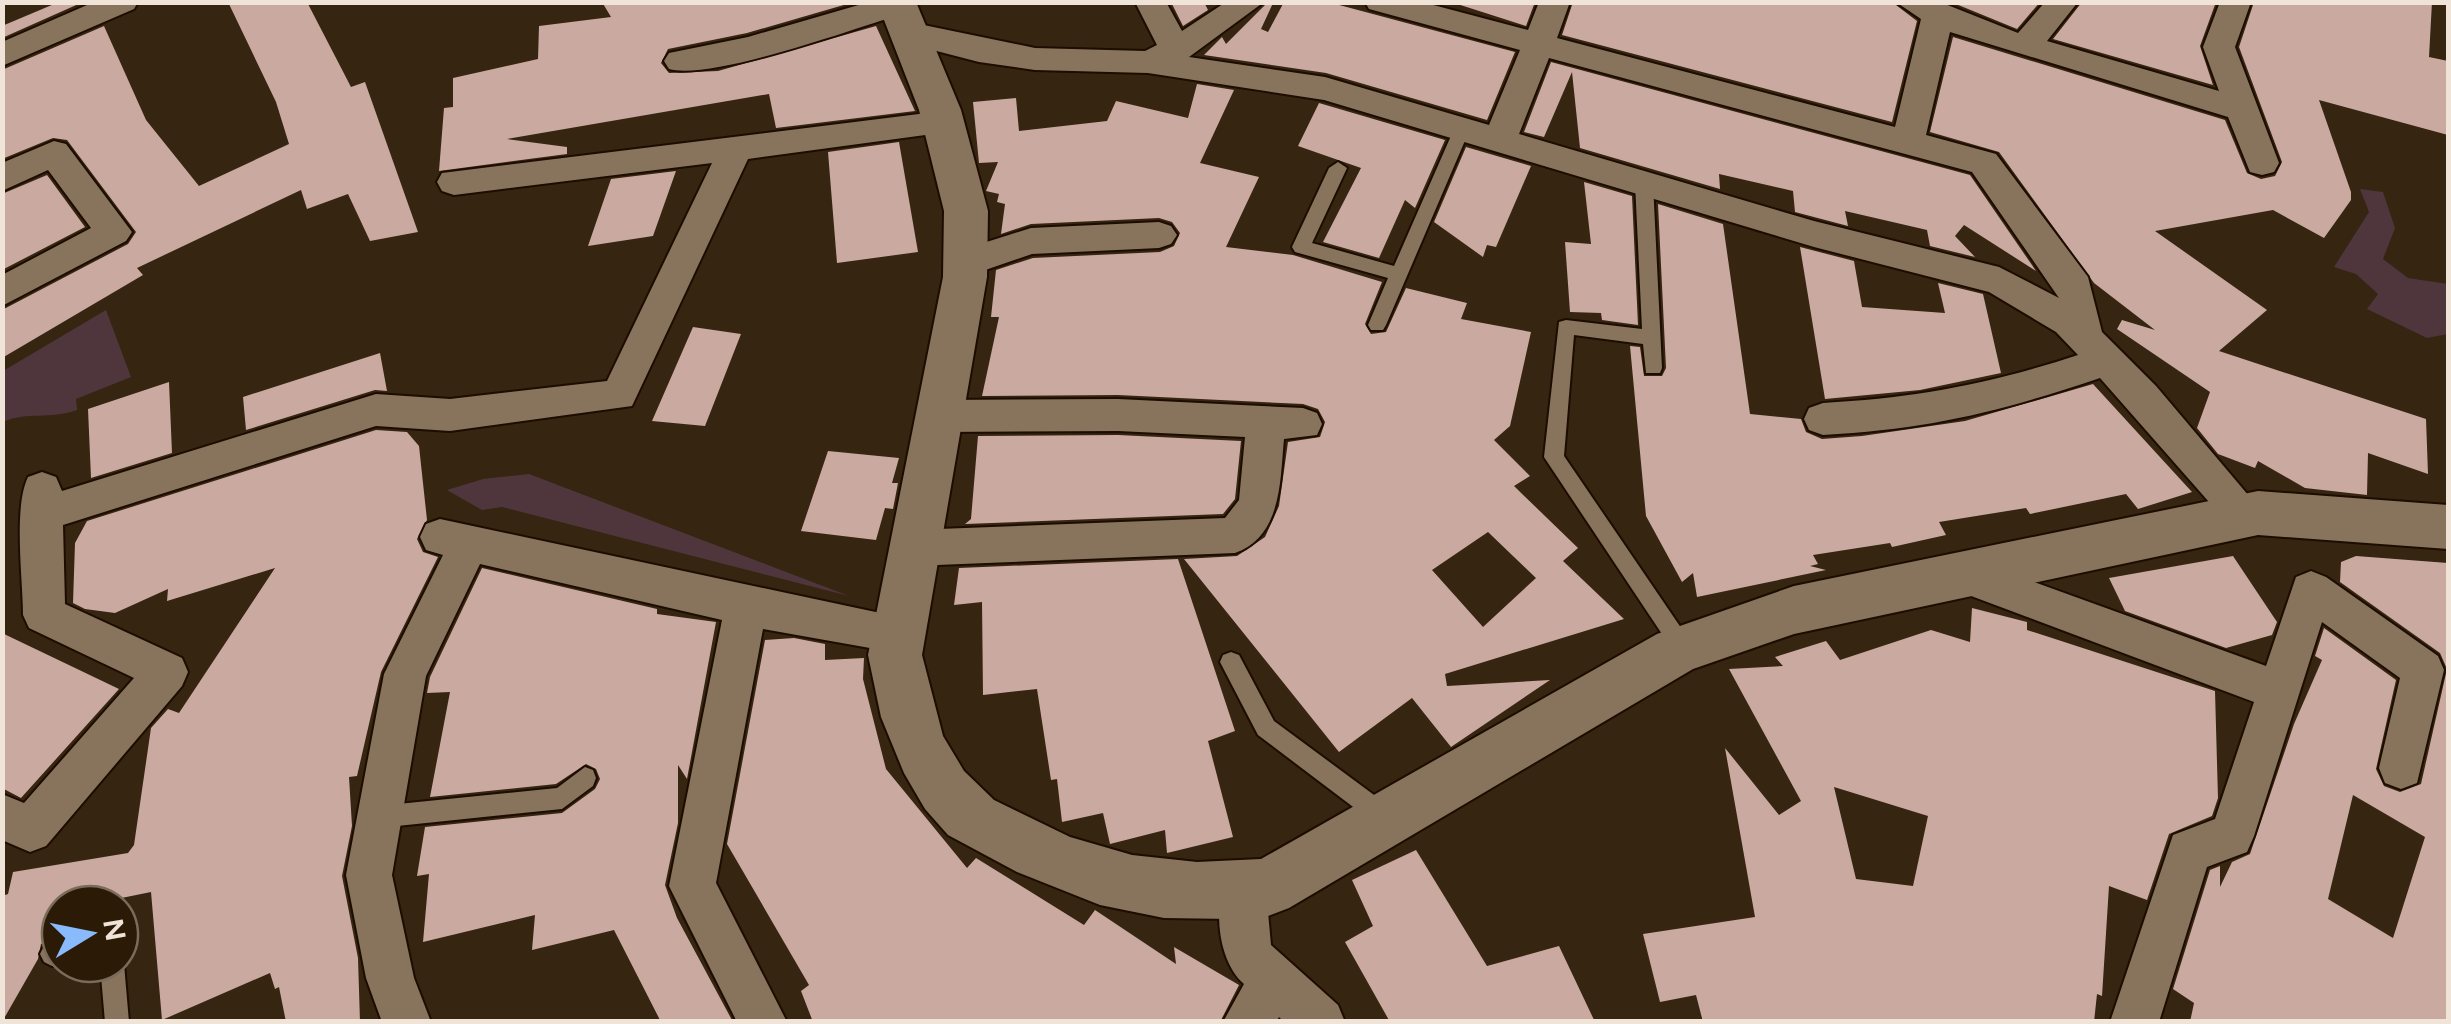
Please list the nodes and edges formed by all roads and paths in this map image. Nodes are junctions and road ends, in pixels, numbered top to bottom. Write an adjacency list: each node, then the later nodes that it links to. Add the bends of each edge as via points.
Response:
1 (123, 2): 12 (street)
2 (1150, 2): 13 (street)
3 (1249, 2): 13 (street)
4 (1380, 2): 10 (street)
5 (1554, 2): 10 (street)
6 (2062, 2): 11 (street)
7 (2236, 2): 15 (street, via 2219,48)
8 (1925, 8): 11 (street); 19 (street)
9 (900, 13): 13 (street, via 980,51 1036,59); 14 (street); 16 (street)
10 (1538, 43): 18 (street); 19 (street)
11 (2026, 46): 15 (street)
12 (2, 55)
13 (1162, 56): 17 (street, via 1325,88)
14 (680, 61)
15 (2238, 108): 21 (street)
16 (944, 123): 20 (street); 27 (street, via 966,211)
17 (1462, 129): 18 (street); 28 (lane)
18 (1500, 140): 25 (street)
19 (1908, 142): 32 (street, via 1984,163 2075,286)
20 (736, 148): 24 (street); 47 (street, via 619,396 450,416 376,410 42,499 44,614 166,672 30,830)
21 (2262, 163)
22 (1338, 168): 28 (lane, via 1301,247)
23 (2, 178): 29 (street, via 54,153 114,232)
24 (454, 182)
25 (1644, 183): 31 (lane); 32 (street, via 1999,282 2069,322)
26 (1159, 235): 27 (street, via 1032,241)
27 (965, 263): 34 (street)
28 (1399, 274): 30 (lane)
29 (2, 292)
30 (1377, 325)
31 (1651, 338): 33 (lane); 42 (lane, via 1566,327 1554,457)
32 (2096, 348): 35 (street, via 2003,395 1929,410); 36 (street)
33 (1653, 368)
34 (938, 416): 38 (street); 38 (street, via 1284,423 1258,506 1235,535)
35 (1823, 418)
36 (2245, 515): 37 (street); 39 (street)
37 (2448, 527)
38 (912, 548): 41 (street)
39 (1962, 574): 42 (street, via 1794,610); 44 (street)
40 (746, 608): 41 (street); 48 (street, via 454,540 405,674); 55 (street, via 692,886)
41 (898, 634): 50 (street, via 903,710 923,758 961,811 1035,852 1132,887)
42 (1684, 649): 49 (street)
43 (1231, 662): 49 (lane, via 1266,728)
44 (2279, 691): 45 (street, via 2311,590 2424,670); 58 (street, via 2230,836 2189,852)
45 (2401, 768)
46 (586, 778): 48 (lane, via 562,798)
47 (2, 816)
48 (378, 818): 54 (street, via 369,875 390,978)
49 (1389, 820): 50 (street, via 1268,887)
50 (1243, 890): 51 (street, via 1248,956)
51 (1275, 980): 56 (street); 57 (street)
52 (114, 984): 53 (lane)
53 (117, 1022)
54 (407, 1022)
55 (763, 1022)
56 (1246, 1022)
57 (1321, 1022)
58 (2134, 1022)

